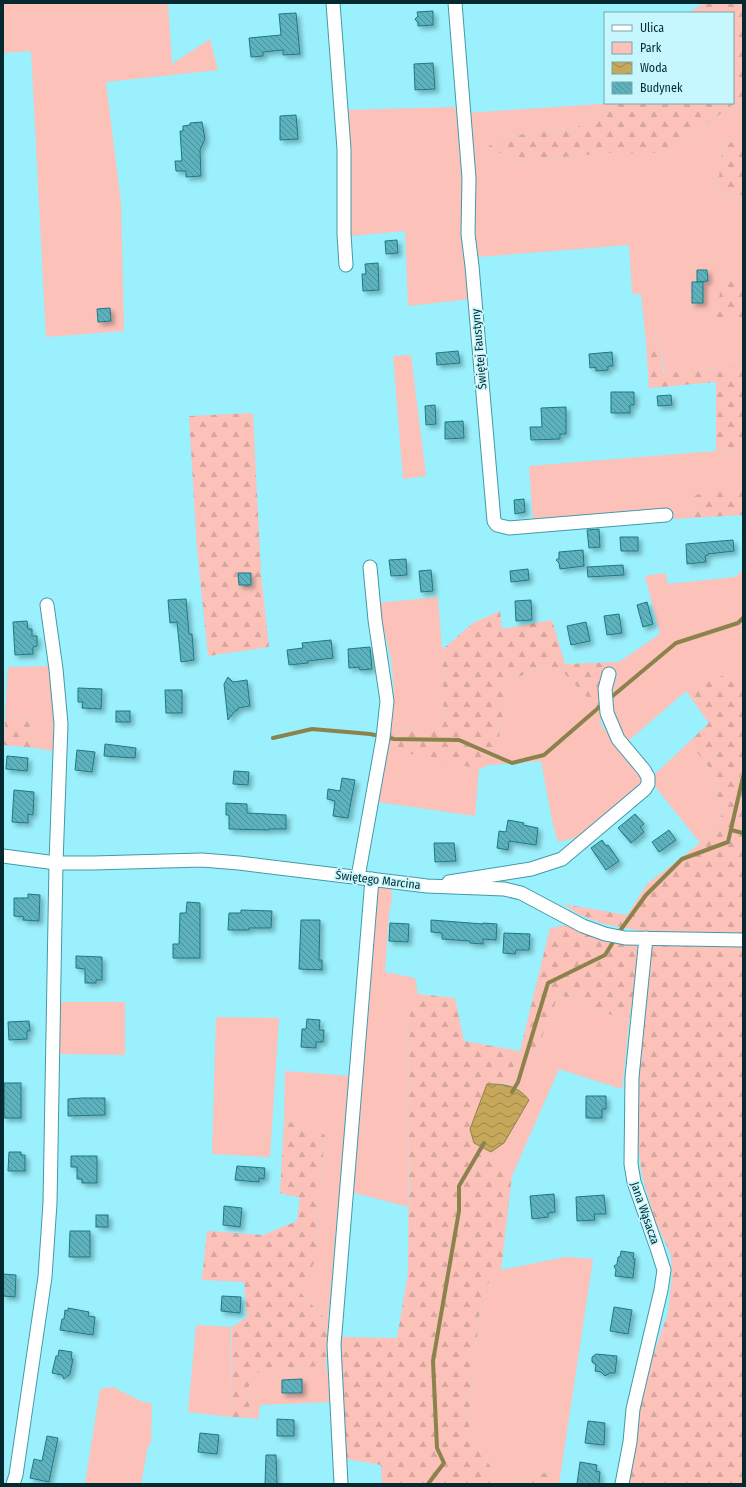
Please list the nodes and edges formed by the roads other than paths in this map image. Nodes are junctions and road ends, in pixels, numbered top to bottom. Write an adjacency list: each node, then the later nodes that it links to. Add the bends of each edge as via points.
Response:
1 (333, 3): 3 (street, via 344,149)
2 (455, 3): 4 (street, Świętej Faustyny, via 469,178 468,234 494,521 497,525 509,528)
3 (346, 265)
4 (666, 515)
5 (370, 567): 10 (street, via 387,701 383,738)
6 (47, 605): 9 (street, via 61,724)
7 (609, 674): 12 (street, via 605,689 607,713 618,738 648,777 645,789 562,859 531,869)
8 (3, 856): 9 (street, Świętego Marcina)
9 (56, 863): 10 (street, Świętego Marcina, via 202,860); 15 (street, via 50,1203 45,1277)
10 (358, 877): 11 (street, Świętego Marcina)
11 (372, 879): 12 (street, Świętego Marcina); 16 (street, via 334,1345)
12 (427, 886): 13 (street, Świętego Marcina, via 521,893 583,926 605,934 625,938)
13 (646, 938): 14 (street, Świętego Marcina); 17 (street, Jana Wąsacza, via 632,1077 631,1164 634,1182 664,1270 633,1409)
14 (743, 940)
15 (13, 1484)
16 (341, 1484)
17 (622, 1484)

